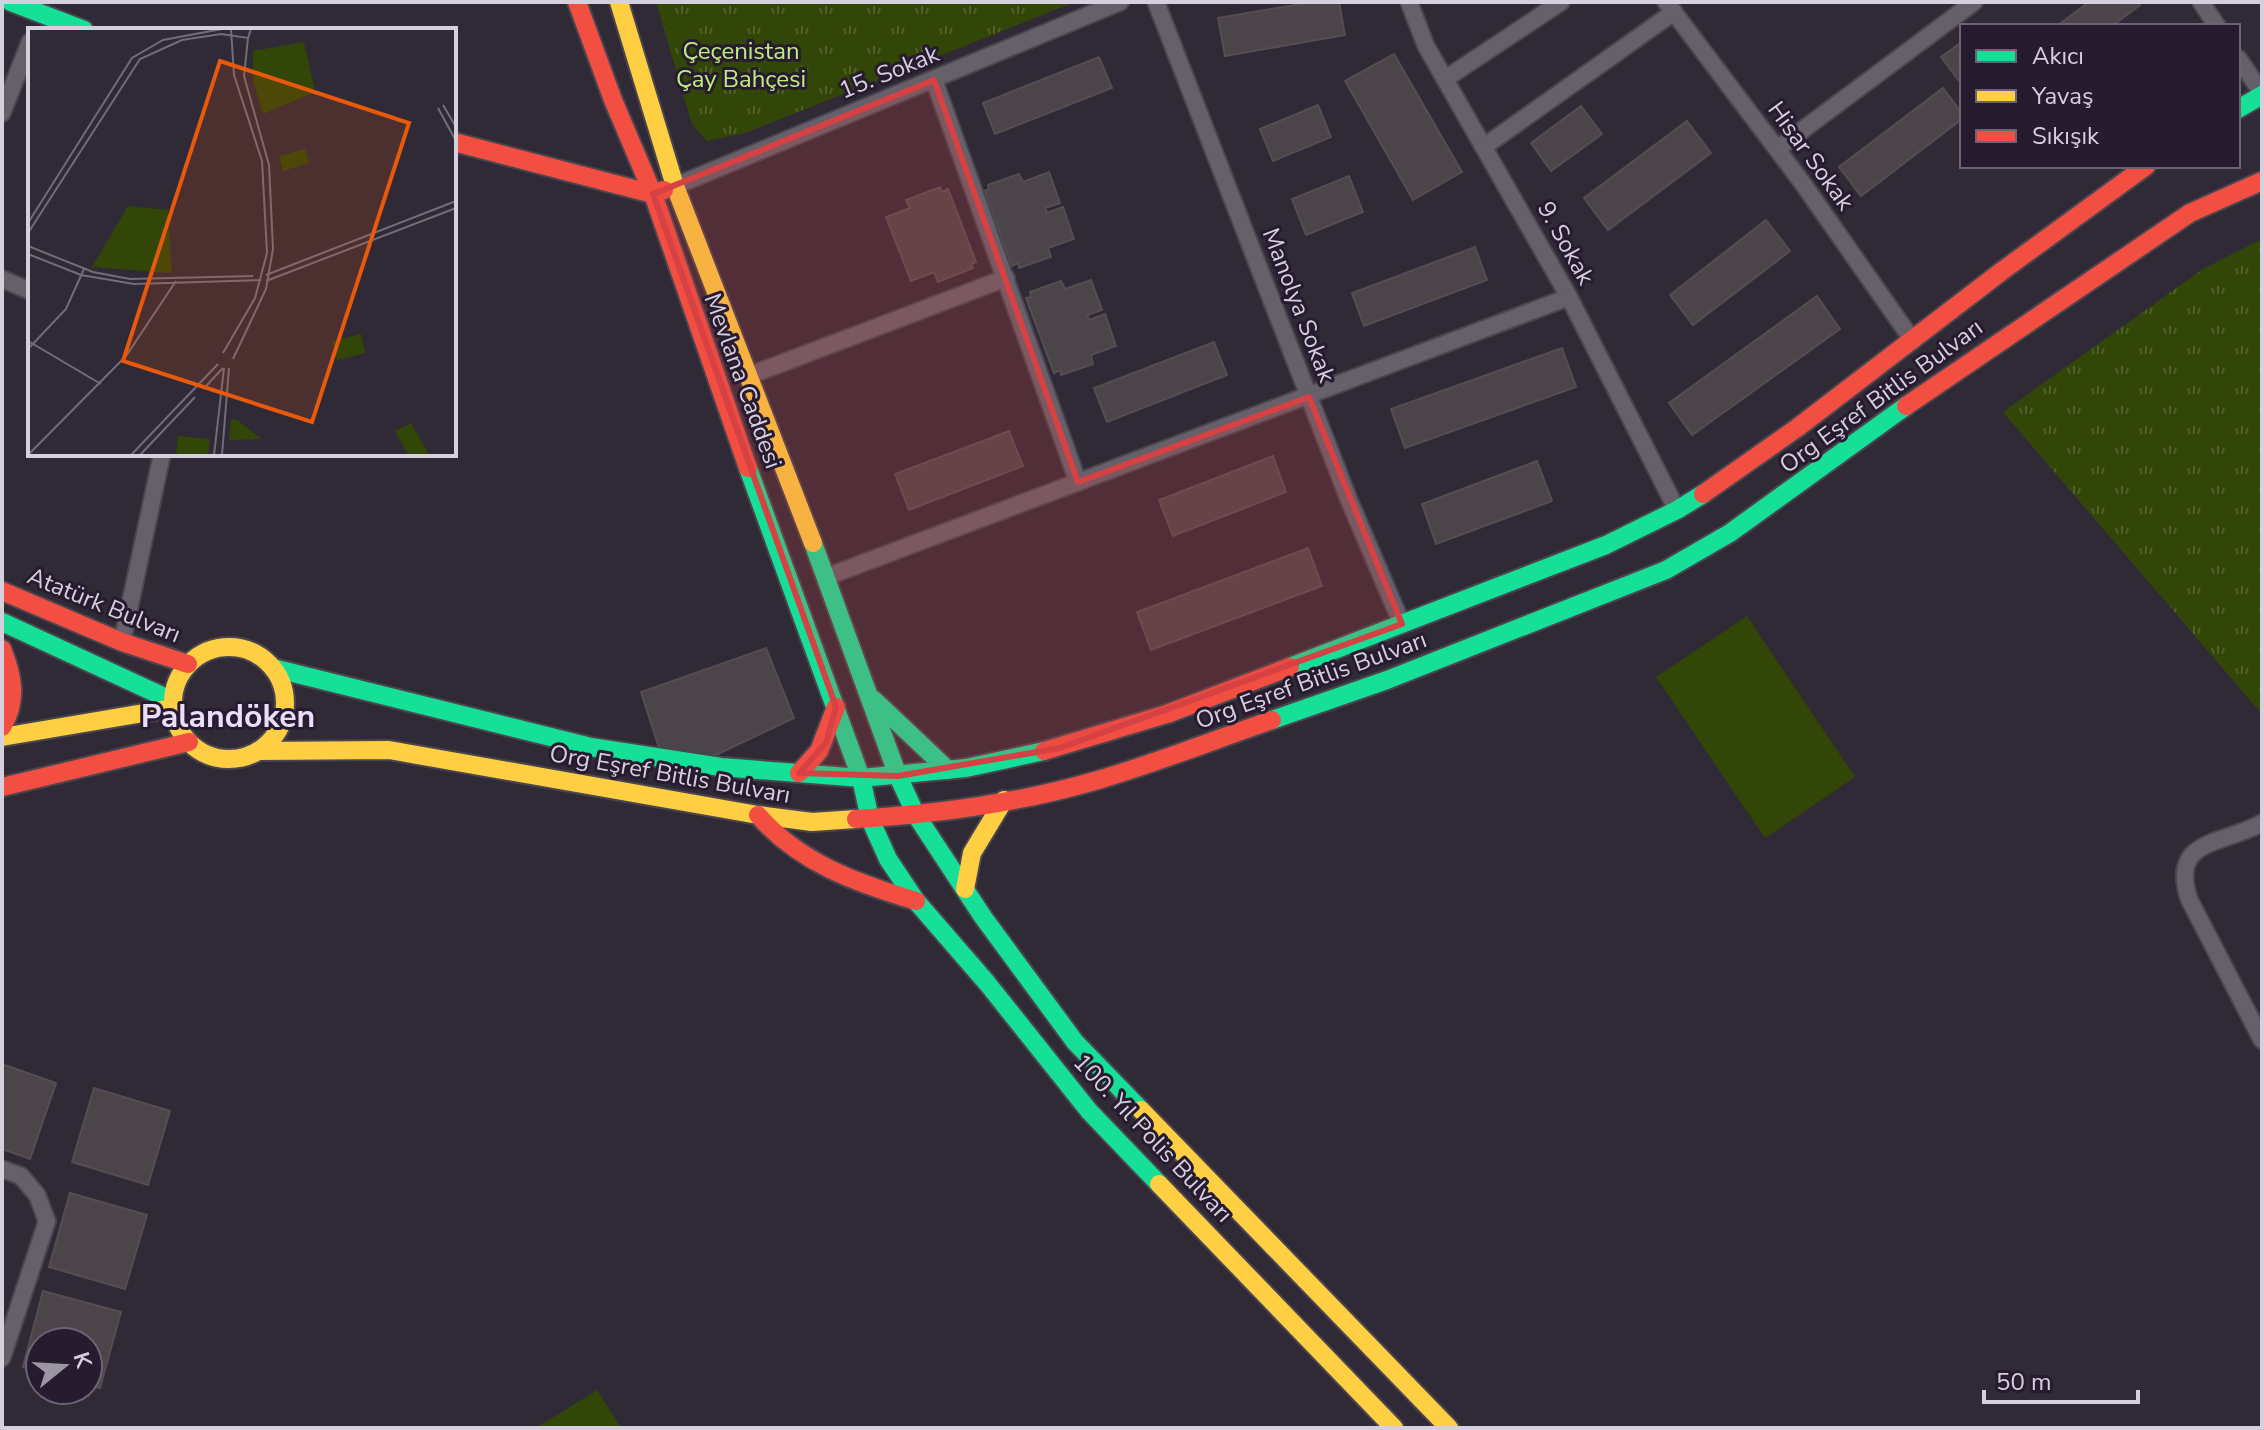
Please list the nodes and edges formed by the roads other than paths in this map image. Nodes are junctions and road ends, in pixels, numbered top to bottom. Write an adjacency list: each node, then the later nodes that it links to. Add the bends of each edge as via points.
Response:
1 (11, 2): 11 (main road)
2 (577, 2): 27 (main road, Mevlana Caddesi)
3 (619, 2): 26 (main road, Mevlana Caddesi)
4 (1120, 2): 17 (street, 15. Sokak)
5 (1156, 2): 34 (street, Manolya Sokak)
6 (1409, 2): 16 (street, 9. Sokak)
7 (1561, 2): 16 (street)
8 (1974, 2): 23 (street)
9 (2201, 2): 12 (street)
10 (1670, 7): 22 (street); 23 (street, Hisar Sokak)
11 (40, 16): 13 (main road)
12 (2216, 24)
13 (78, 28)
14 (28, 47): 20 (street)
15 (2240, 61): 18 (street)
16 (1445, 79): 22 (street, 9. Sokak)
17 (934, 80): 26 (street, 15. Sokak); 28 (street)
18 (2262, 94): 19 (main road)
19 (2240, 108)
20 (2, 113)
21 (456, 143): 27 (main road)
22 (1485, 146): 31 (street, 9. Sokak)
23 (1777, 149): 32 (street, Hisar Sokak)
24 (2143, 168): 32 (main road)
25 (2262, 181): 58 (main road, Org Eşref Bitlis Bulvarı, via 2190,213 2139,246 1730,533 1666,570 1458,653 1162,760)
26 (675, 186): 27 (main road); 33 (main road, Mevlana Caddesi)
27 (653, 194): 48 (main road, Mevlana Caddesi)
28 (1006, 278): 33 (street); 36 (street)
29 (2, 279): 30 (street)
30 (28, 290)
31 (1569, 297): 34 (street); 37 (street, 9. Sokak)
32 (1913, 341): 37 (main road)
33 (748, 376): 38 (main road, Mevlana Caddesi)
34 (1309, 397): 36 (street); 41 (street, Manolya Sokak)
35 (162, 456): 42 (street)
36 (1078, 482): 38 (street)
37 (1677, 510): 41 (main road, via 1606,545)
38 (826, 577): 46 (main road, Mevlana Caddesi)
39 (2, 591): 42 (main road, Atatürk Bulvarı)
40 (2, 622): 47 (main road)
41 (1402, 624): 53 (main road, via 1115,731 1060,748)
42 (122, 642): 44 (main road, Atatürk Bulvarı)
43 (2, 649): 49 (main road, via 13,680 10,717)
44 (188, 664): 45 (main road, via 222,647 259,655); 47 (main road)
45 (273, 668): 52 (main road, via 282,685 283,713 272,739); 54 (main road, via 591,747)
46 (869, 696): 53 (main road); 55 (main road, Mevlana Caddesi)
47 (173, 704): 50 (main road); 51 (main road)
48 (836, 707): 54 (main road, via 826,743); 56 (main road, Mevlana Caddesi)
49 (2, 727)
50 (2, 737)
51 (189, 742): 52 (main road, via 222,758); 57 (main road)
52 (258, 751): 59 (main road, Org Eşref Bitlis Bulvarı, via 389,750)
53 (948, 770): 55 (main road)
54 (799, 773): 56 (main road)
55 (898, 776): 56 (main road); 60 (main road, Mevlana Caddesi)
56 (861, 778): 61 (main road, 100. Yıl Polis Bulvarı)
57 (2, 787)
58 (1004, 800): 60 (main road, Org Eşref Bitlis Bulvarı); 63 (main road, via 971,853)
59 (758, 815): 61 (main road, Org Eşref Bitlis Bulvarı, via 812,822); 64 (main road, via 779,840 800,854)
60 (916, 815): 61 (main road, Org Eşref Bitlis Bulvarı); 63 (main road, Mevlana Caddesi)
61 (870, 819): 64 (main road, 100. Yıl Polis Bulvarı)
62 (2262, 823): 65 (street, via 2194,850 2184,881)
63 (965, 889): 69 (main road, Mevlana Caddesi, via 1075,1042)
64 (916, 901): 68 (main road, 100. Yıl Polis Bulvarı, via 1089,1111)
65 (2262, 1040)
66 (2, 1169): 67 (street, via 21,1176 37,1195 47,1221)
67 (2, 1358)
68 (1394, 1428)
69 (1449, 1428)

